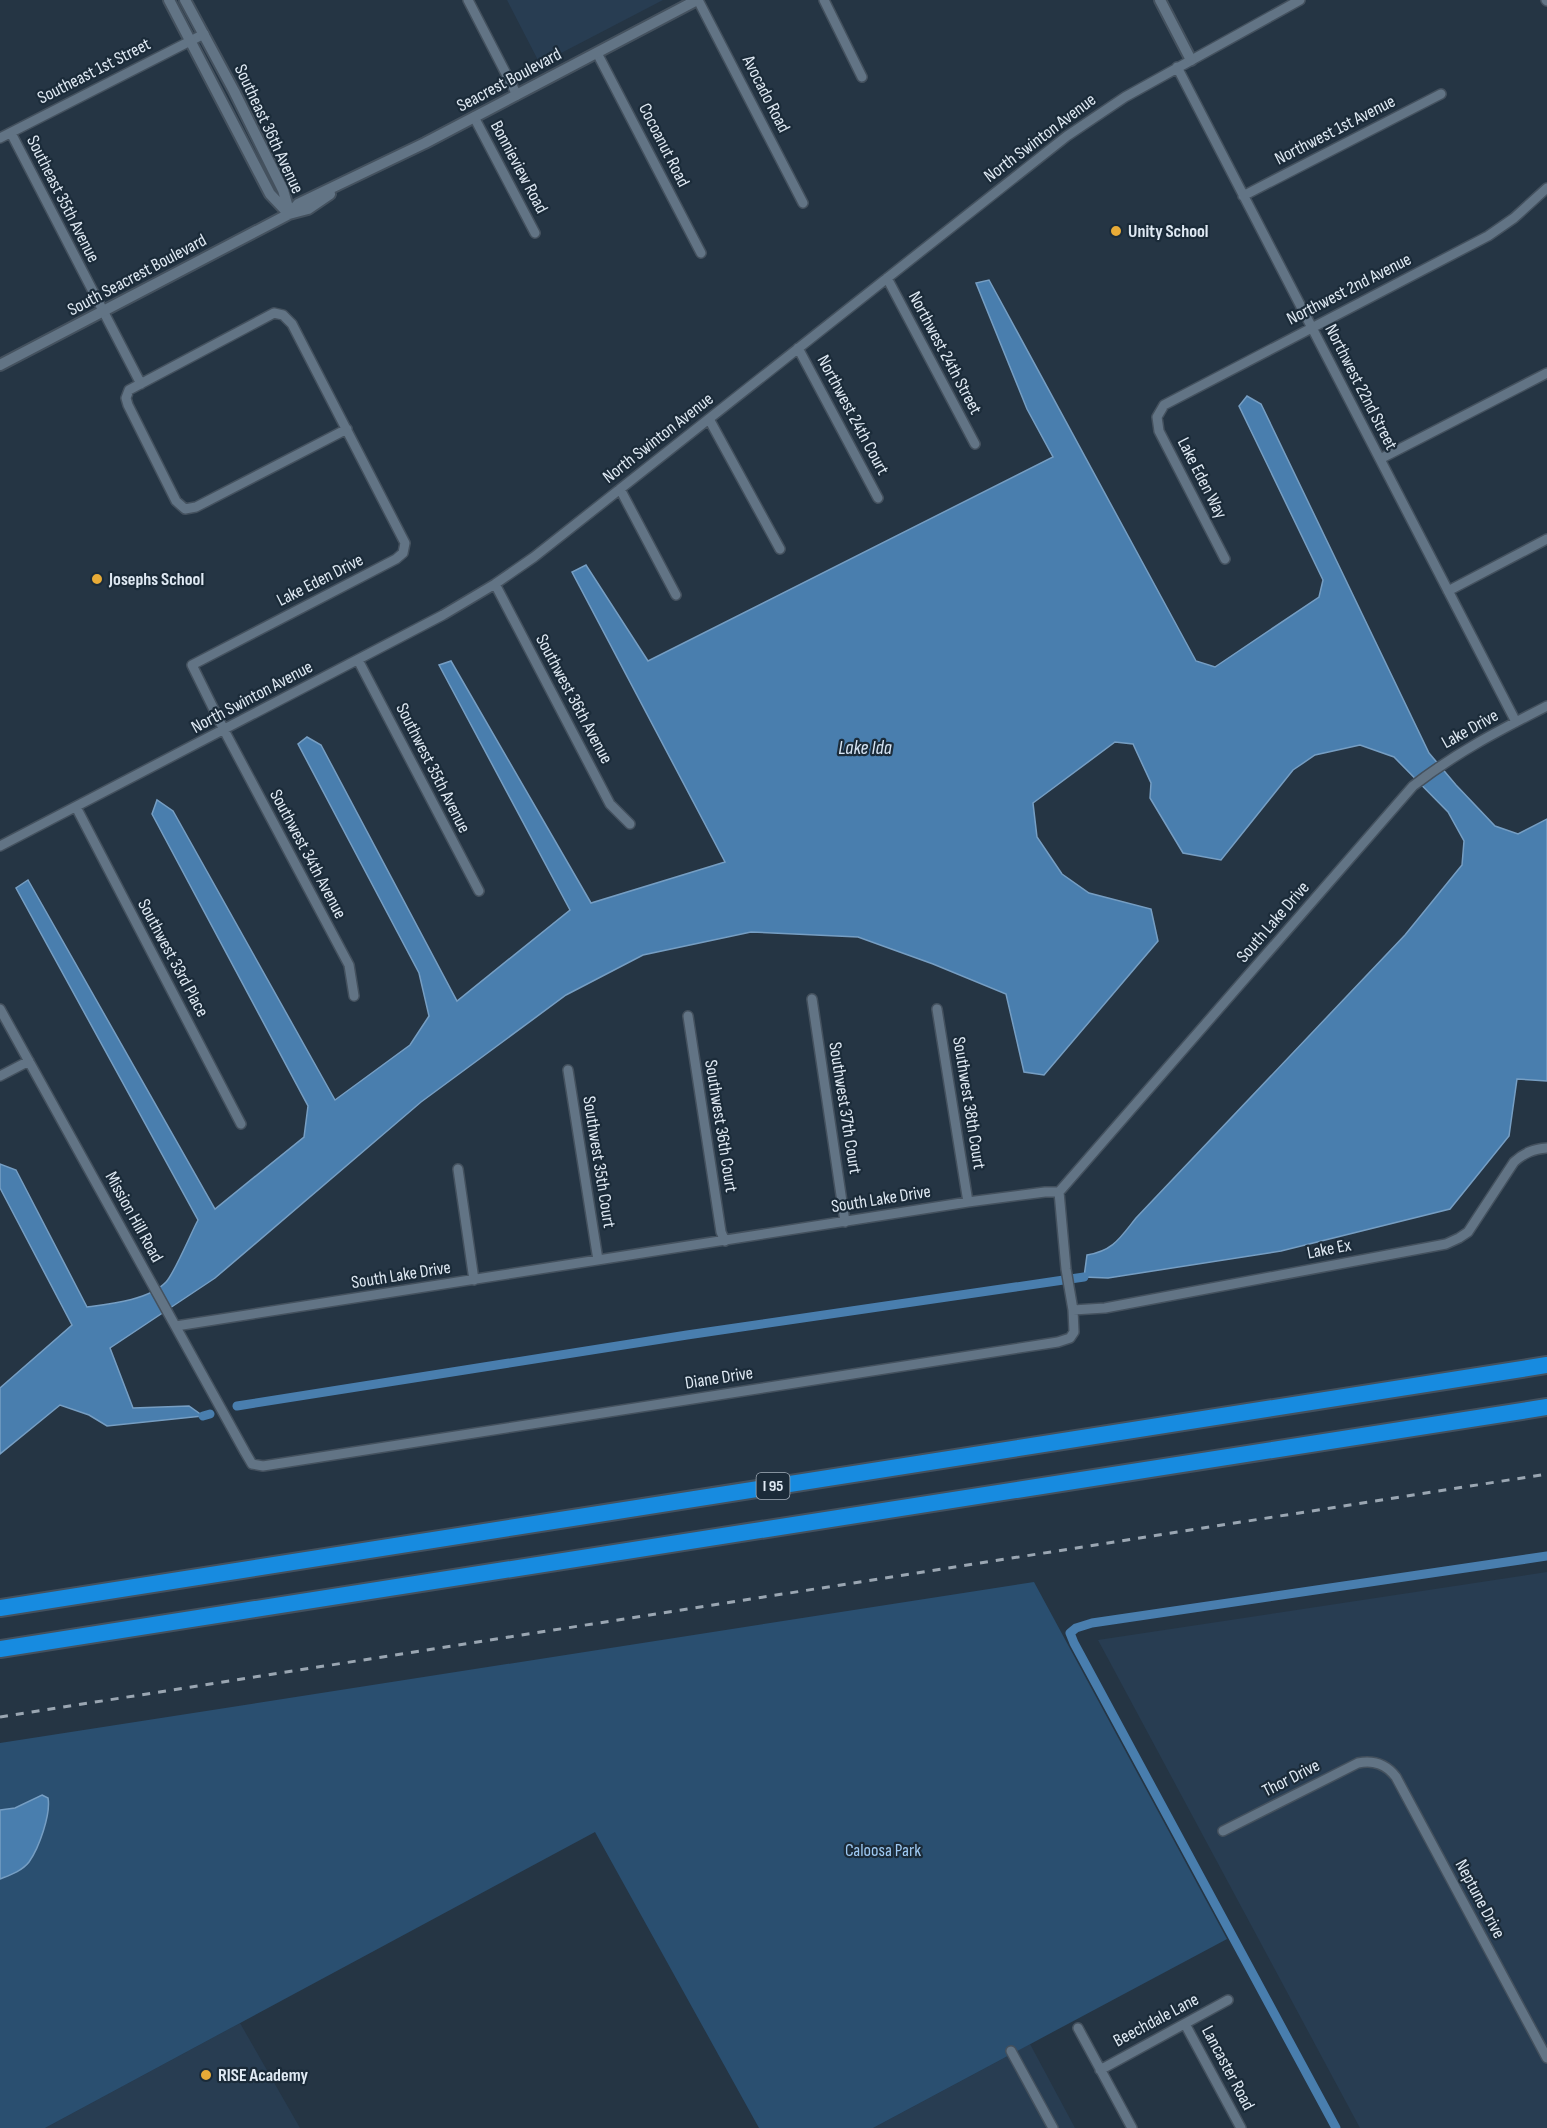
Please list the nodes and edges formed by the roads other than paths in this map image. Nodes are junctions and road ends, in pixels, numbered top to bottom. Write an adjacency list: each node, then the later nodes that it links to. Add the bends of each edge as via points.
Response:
1 (168, 0): 9 (street, Southeast 36th Avenue)
2 (185, 0): 8 (street, Southeast 36th Avenue)
3 (468, 0): 15 (street)
4 (698, 0): 10 (street, Seacrest Boulevard); 21 (street, Avocado Road)
5 (824, 0): 13 (street)
6 (1160, 0): 11 (street)
7 (1300, 0): 11 (street, North Swinton Avenue)
8 (204, 34): 9 (street, Southeast 1st Street); 22 (street, Southeast 36th Avenue, via 283,190)
9 (189, 41): 17 (street, Southeast 1st Street); 22 (street, Southeast 36th Avenue, via 270,194)
10 (597, 52): 15 (street, Seacrest Boulevard); 24 (street, Cocoanut Road)
11 (1191, 60): 12 (street, North Swinton Avenue)
12 (1177, 68): 20 (street, Northwest 22nd Street); 25 (street, North Swinton Avenue, via 1083,124)
13 (861, 77)
14 (1441, 93): 20 (street, Northwest 1st Avenue)
15 (517, 95): 16 (street, Seacrest Boulevard)
16 (474, 117): 22 (street, Seacrest Boulevard, via 336,187 308,209); 23 (street, Bonnieview Road)
17 (11, 133): 18 (street, Southeast 1st Street); 26 (street, Southeast 35th Avenue)
18 (0, 138)
19 (1547, 188): 27 (street, Northwest 2nd Avenue, via 1488,236)
20 (1243, 196): 27 (street, Northwest 22nd Street)
21 (803, 203)
22 (290, 214): 26 (street, South Seacrest Boulevard)
23 (535, 233)
24 (701, 253)
25 (887, 278): 28 (street, North Swinton Avenue); 35 (street, Northwest 24th Street)
26 (103, 311): 29 (street, South Seacrest Boulevard); 31 (street)
27 (1312, 327): 32 (street, Northwest 2nd Avenue, via 1169,401); 36 (street, Northwest 22nd Street)
28 (798, 348): 33 (street, North Swinton Avenue); 38 (street, Northwest 24th Court)
29 (0, 365)
30 (1547, 373): 36 (street)
31 (141, 384): 34 (street, Lake Eden Drive, via 274,314 283,315 292,324); 34 (street, via 129,390 128,405 176,501 185,509 196,507)
32 (1160, 411): 41 (street, Lake Eden Way, via 1159,431)
33 (709, 419): 37 (street, North Swinton Avenue); 40 (street)
34 (347, 429): 48 (street, Lake Eden Drive, via 405,543 403,552 192,665)
35 (975, 444)
36 (1380, 459): 43 (street, Northwest 22nd Street)
37 (620, 489): 42 (street, North Swinton Avenue); 44 (street)
38 (878, 498)
39 (1547, 539): 43 (street)
40 (780, 549)
41 (1225, 560)
42 (495, 584): 45 (street, North Swinton Avenue); 51 (street, Southwest 36th Avenue, via 610,804)
43 (1448, 591): 47 (street, Northwest 22nd Street)
44 (676, 595)
45 (358, 660): 48 (street, North Swinton Avenue); 53 (street, Southwest 35th Avenue)
46 (1547, 706): 47 (street, Lake Drive)
47 (1516, 722): 49 (street, Lake Drive, via 1445,761)
48 (224, 730): 50 (street, North Swinton Avenue); 54 (street, Southwest 34th Avenue, via 349,965)
49 (1413, 786): 65 (street, South Lake Drive)
50 (76, 807): 52 (street, North Swinton Avenue); 62 (street, Southwest 33rd Place)
51 (630, 824)
52 (0, 846)
53 (479, 891)
54 (354, 996)
55 (812, 999): 67 (street, Southwest 37th Court)
56 (0, 1009): 59 (street, Mission Hill Road)
57 (937, 1009): 66 (street, Southwest 38th Court)
58 (688, 1016): 68 (street, Southwest 36th Court)
59 (29, 1061): 61 (street); 72 (street, Mission Hill Road)
60 (568, 1070): 69 (street, Southwest 35th Court)
61 (0, 1076)
62 (241, 1124)
63 (1547, 1148): 71 (street, Lake Ex, via 1524,1154 1514,1162 1478,1219 1460,1239 1446,1244 1105,1308)
64 (458, 1169): 70 (street)
65 (1059, 1192): 66 (street, South Lake Drive); 71 (street, Diane Drive)
66 (968, 1202): 67 (street, South Lake Drive)
67 (845, 1222): 68 (street, South Lake Drive)
68 (724, 1241): 69 (street, South Lake Drive)
69 (598, 1260): 70 (street, South Lake Drive)
70 (474, 1280): 72 (street, South Lake Drive)
71 (1073, 1310): 75 (street, Diane Drive, via 1074,1332 1070,1338 1035,1345 263,1466 252,1464)
72 (176, 1326): 75 (street, Mission Hill Road)
73 (1547, 1365): 76 (highway, I 95)
74 (1547, 1407): 77 (highway, I 95)
75 (239, 1441)
76 (0, 1608)
77 (0, 1650)
78 (1376, 1763): 79 (street, Thor Drive, via 1358,1763); 84 (street, Neptune Drive, via 1396,1777)
79 (1222, 1830)
80 (1228, 2000): 81 (street, Beechdale Lane)
81 (1185, 2024): 85 (street, Beechdale Lane); 88 (street, Lancaster Road)
82 (1078, 2028): 85 (street)
83 (1011, 2051): 86 (street)
84 (1547, 2058)
85 (1100, 2070): 87 (street)
86 (1053, 2128)
87 (1132, 2128)
88 (1241, 2128)

